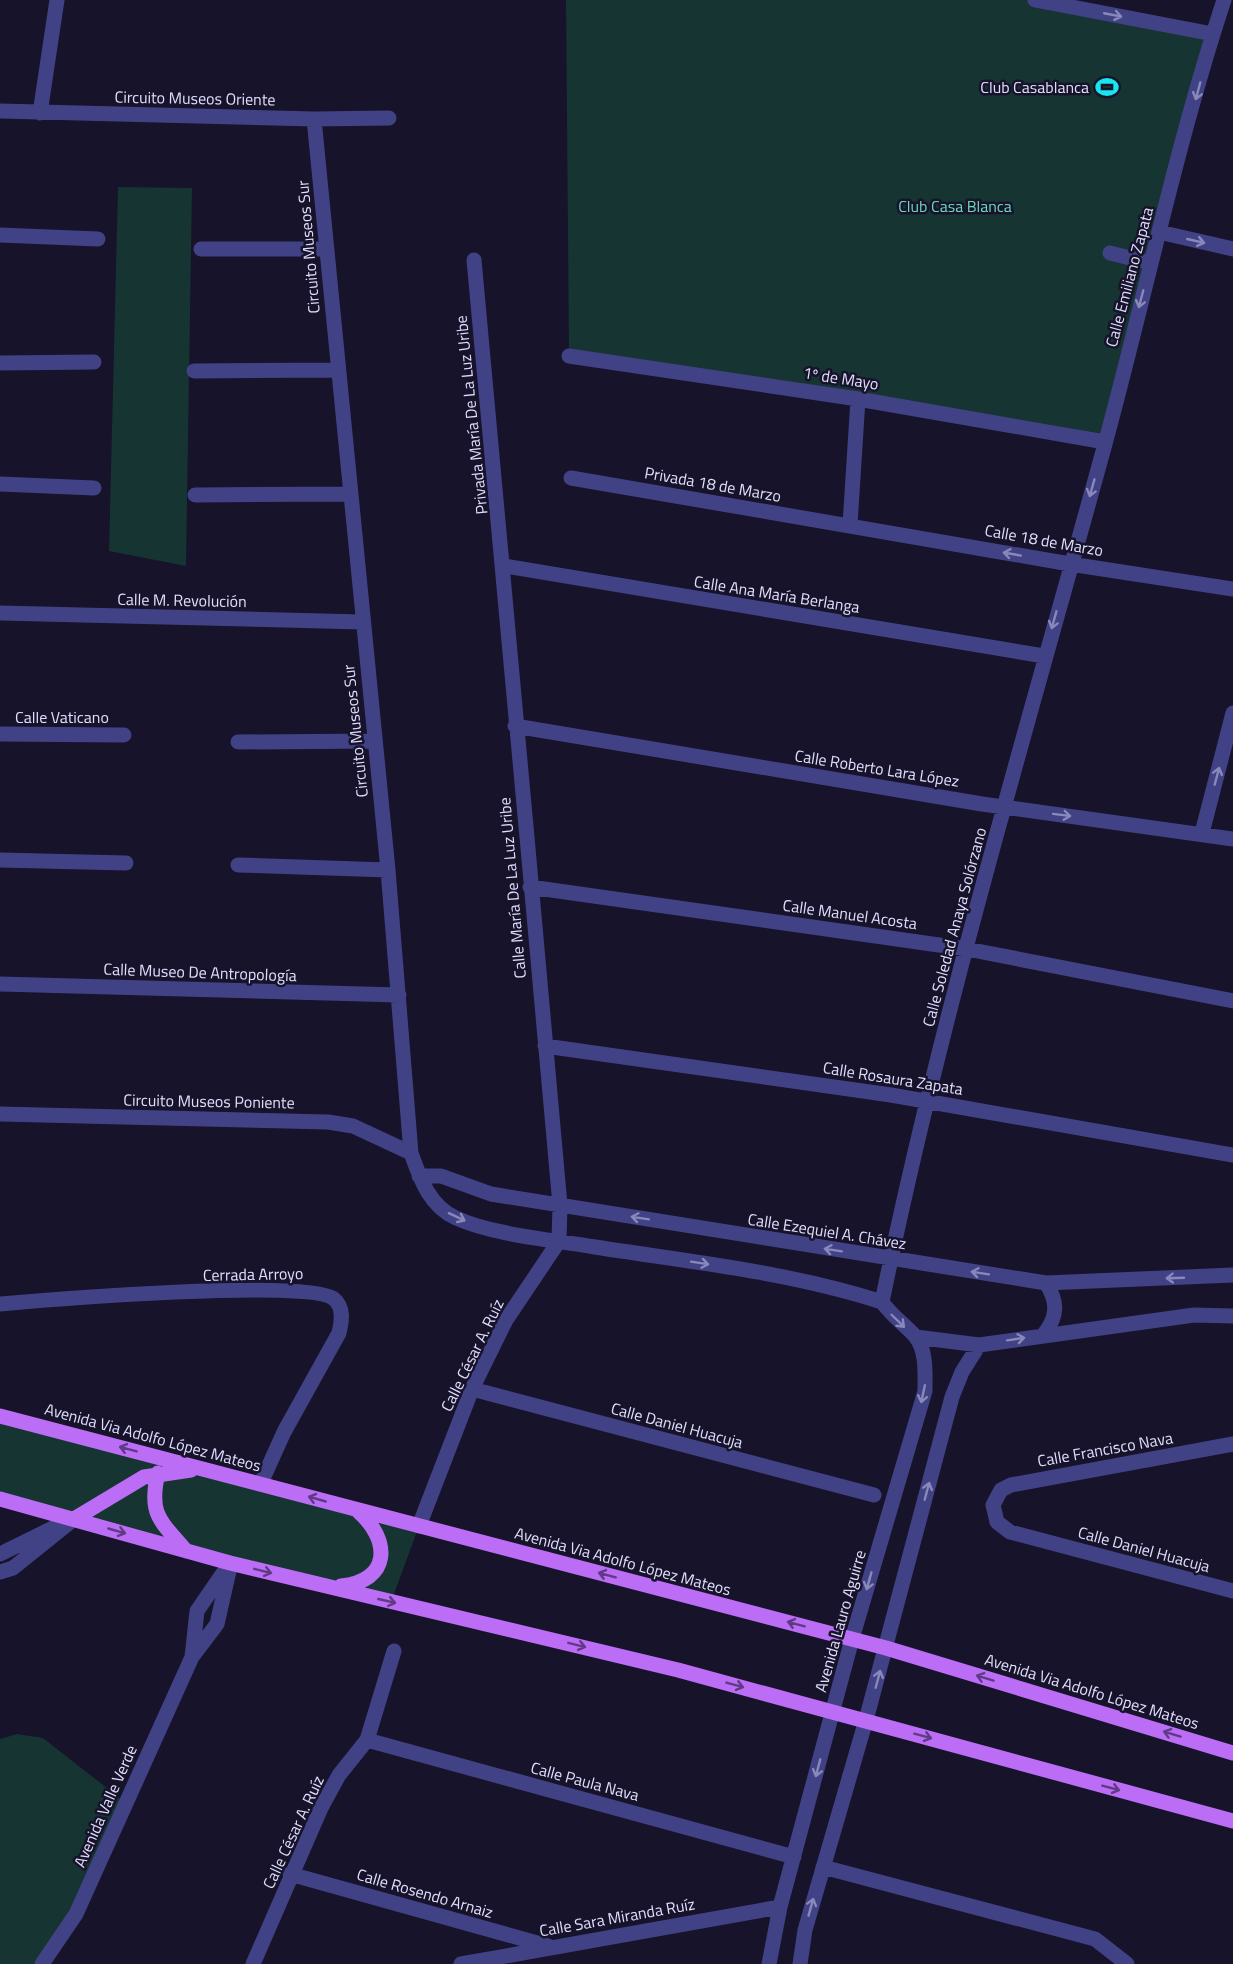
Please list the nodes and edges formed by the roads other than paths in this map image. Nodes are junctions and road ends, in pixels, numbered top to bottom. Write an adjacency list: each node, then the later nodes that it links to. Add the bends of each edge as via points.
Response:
1 (57, 0): 6 (street)
2 (1224, 0): 4 (street, Calle Emiliano Zapata)
3 (1043, 1): 4 (street, one-way to 4)
4 (1213, 34): 9 (street, Calle Emiliano Zapata, one-way to 9)
5 (0, 111): 6 (street, Circuito Museos Oriente)
6 (40, 113): 8 (street, Circuito Museos Oriente)
7 (389, 118): 8 (street, Circuito Museos Oriente)
8 (314, 119): 13 (street, Circuito Museos Sur)
9 (1159, 232): 14 (street, one-way to 14); 17 (street, Calle Emiliano Zapata)
10 (0, 235): 11 (street)
11 (98, 239)
12 (201, 249): 13 (street)
13 (327, 249): 22 (street, Circuito Museos Sur)
14 (1233, 249)
15 (1110, 254): 17 (street)
16 (474, 260): 32 (street, Privada María De La Luz Uribe)
17 (1150, 263): 24 (street, Calle Emiliano Zapata, one-way to 24)
18 (569, 356): 23 (street, 1º de Mayo)
19 (94, 362): 20 (street)
20 (0, 363)
21 (194, 370): 22 (street)
22 (338, 370): 28 (street, Circuito Museos Sur)
23 (858, 399): 24 (street, 1º de Mayo); 30 (street)
24 (1105, 442): 31 (street, Calle Emiliano Zapata, one-way to 31)
25 (571, 478): 30 (street, Privada 18 de Marzo)
26 (0, 484): 27 (street)
27 (94, 488)
28 (350, 494): 29 (street); 35 (street, Circuito Museos Sur)
29 (195, 495)
30 (850, 525): 31 (street, Calle 18 de Marzo, one-way to 30)
31 (1070, 564): 33 (street, Calle 18 de Marzo); 36 (street, Calle Soledad Anaya Solórzano, one-way to 36)
32 (504, 566): 36 (street, Calle Ana María Berlanga); 38 (street, Calle María De La Luz Uribe)
33 (1233, 589)
34 (0, 613): 35 (street, Calle M. Revolución)
35 (363, 622): 41 (street, Circuito Museos Sur)
36 (1044, 656): 43 (street, Calle Soledad Anaya Solórzano)
37 (1233, 713): 44 (street, one-way to 37)
38 (515, 726): 43 (street, Calle Roberto Lara López); 50 (street, Calle María De La Luz Uribe)
39 (0, 735): 40 (street, Calle Vaticano)
40 (124, 735)
41 (374, 741): 42 (street); 49 (street, Circuito Museos Sur)
42 (238, 742)
43 (1004, 807): 44 (street, Calle Roberto Lara López, one-way to 44); 51 (street, Calle Soledad Anaya Solórzano)
44 (1202, 833): 45 (street, Calle Roberto Lara López)
45 (1233, 839)
46 (0, 861): 47 (street)
47 (126, 863)
48 (238, 866): 49 (street)
49 (388, 870): 53 (street, Circuito Museos Sur)
50 (530, 887): 51 (street, Calle Manuel Acosta); 55 (street, Calle María De La Luz Uribe)
51 (967, 949): 54 (street, Calle Manuel Acosta); 56 (street, Calle Soledad Anaya Solórzano)
52 (0, 984): 53 (street, Calle Museo De Antropología)
53 (399, 995): 58 (street, Circuito Museos Sur)
54 (1233, 1001)
55 (545, 1046): 56 (street, Calle Rosaura Zapata); 61 (street, Calle María De La Luz Uribe)
56 (926, 1101): 59 (street, Calle Rosaura Zapata); 63 (street, Calle Soledad Anaya Solórzano)
57 (0, 1114): 58 (street, Circuito Museos Poniente, via 328,1122 353,1126)
58 (411, 1152): 60 (street, Circuito Museos Sur)
59 (1233, 1155)
60 (419, 1176): 61 (street, Calle Ezequiel A. Chávez, via 441,1176 491,1194); 62 (street, Circuito Museos Sur, one-way to 62, via 432,1201 455,1218)
61 (560, 1205): 62 (street); 63 (street, Calle Ezequiel A. Chávez, one-way to 61)
62 (559, 1241): 66 (street, one-way to 66, via 799,1278); 72 (street, Calle César A. Ruíz, via 506,1320)
63 (891, 1259): 65 (street, Calle Ezequiel A. Chávez, one-way to 63); 66 (street, Calle Soledad Anaya Solórzano)
64 (1233, 1275): 65 (street, Calle Ezequiel A. Chávez, one-way to 65)
65 (1046, 1283): 69 (street, via 1054,1295 1056,1309 1053,1323)
66 (882, 1302): 70 (street, one-way to 70, via 894,1319)
67 (0, 1304): 77 (street, Cerrada Arroyo, via 127,1294 304,1290 333,1298 340,1307 339,1333 284,1432)
68 (1231, 1320): 69 (street, via 1194,1315)
69 (1044, 1334): 71 (street, one-way to 69)
70 (916, 1337): 71 (street); 91 (street, Avenida Lauro Aguirre, one-way to 91, via 926,1366 925,1391)
71 (979, 1345): 92 (street, one-way to 71, via 952,1397)
72 (472, 1389): 78 (street, Calle Daniel Huacuja); 83 (street, Calle César A. Ruíz)
73 (0, 1416): 75 (main road, Avenida Via Adolfo López Mateos, one-way to 73)
74 (1233, 1444): 80 (street, Calle Francisco Nava, via 1011,1485 1001,1490)
75 (207, 1470): 76 (main road); 77 (main road, Avenida Via Adolfo López Mateos)
76 (158, 1473): 82 (main road, via 144,1477); 85 (main road, via 153,1503 160,1521)
77 (261, 1483): 81 (main road, Avenida Via Adolfo López Mateos, one-way to 77)
78 (874, 1495)
79 (0, 1499): 82 (main road)
80 (993, 1505): 90 (street, Calle Daniel Huacuja, via 997,1522 1010,1532)
81 (357, 1510): 83 (main road, Avenida Via Adolfo López Mateos); 89 (main road, via 378,1535 380,1562 372,1577 358,1584)
82 (74, 1519): 84 (street); 85 (main road, one-way to 85); 86 (street); 88 (street, via 14,1568)
83 (419, 1526): 91 (main road, Avenida Via Adolfo López Mateos, one-way to 83)
84 (0, 1542)
85 (186, 1551): 87 (main road)
86 (0, 1554)
87 (230, 1563): 89 (main road, one-way to 89); 94 (street, via 217,1624); 94 (street, Avenida Valle Verde, via 197,1611)
88 (0, 1572)
89 (330, 1588): 95 (main road, one-way to 95, via 533,1634)
90 (1233, 1591)
91 (852, 1639): 92 (main road, Avenida Via Adolfo López Mateos); 95 (street, Avenida Lauro Aguirre)
92 (886, 1648): 96 (street, one-way to 92); 98 (main road, Avenida Via Adolfo López Mateos, one-way to 92)
93 (394, 1652): 97 (street, Calle César A. Ruíz)
94 (192, 1657): 105 (street, Avenida Valle Verde, via 76,1914)
95 (833, 1711): 96 (main road); 100 (street, Avenida Lauro Aguirre, one-way to 100)
96 (867, 1720): 99 (main road, one-way to 99); 101 (street)
97 (367, 1740): 100 (street, Calle Paula Nava); 102 (street, Calle César A. Ruíz, via 339,1775)
98 (1231, 1751)
99 (1233, 1821)
100 (794, 1857): 103 (street, Avenida Lauro Aguirre)
101 (823, 1867): 109 (street, one-way to 101); 110 (street, via 1095,1939)
102 (290, 1874): 104 (street, Calle Rosendo Arnaiz); 106 (street, Calle César A. Ruíz)
103 (780, 1907): 104 (street, Calle Sara Miranda Ruíz); 108 (street, Avenida Lauro Aguirre)
104 (551, 1947): 107 (street, Calle Sara Miranda Ruíz)
105 (42, 1964)
106 (254, 1964)
107 (461, 1964)
108 (769, 1964)
109 (800, 1964)
110 (1127, 1964)

